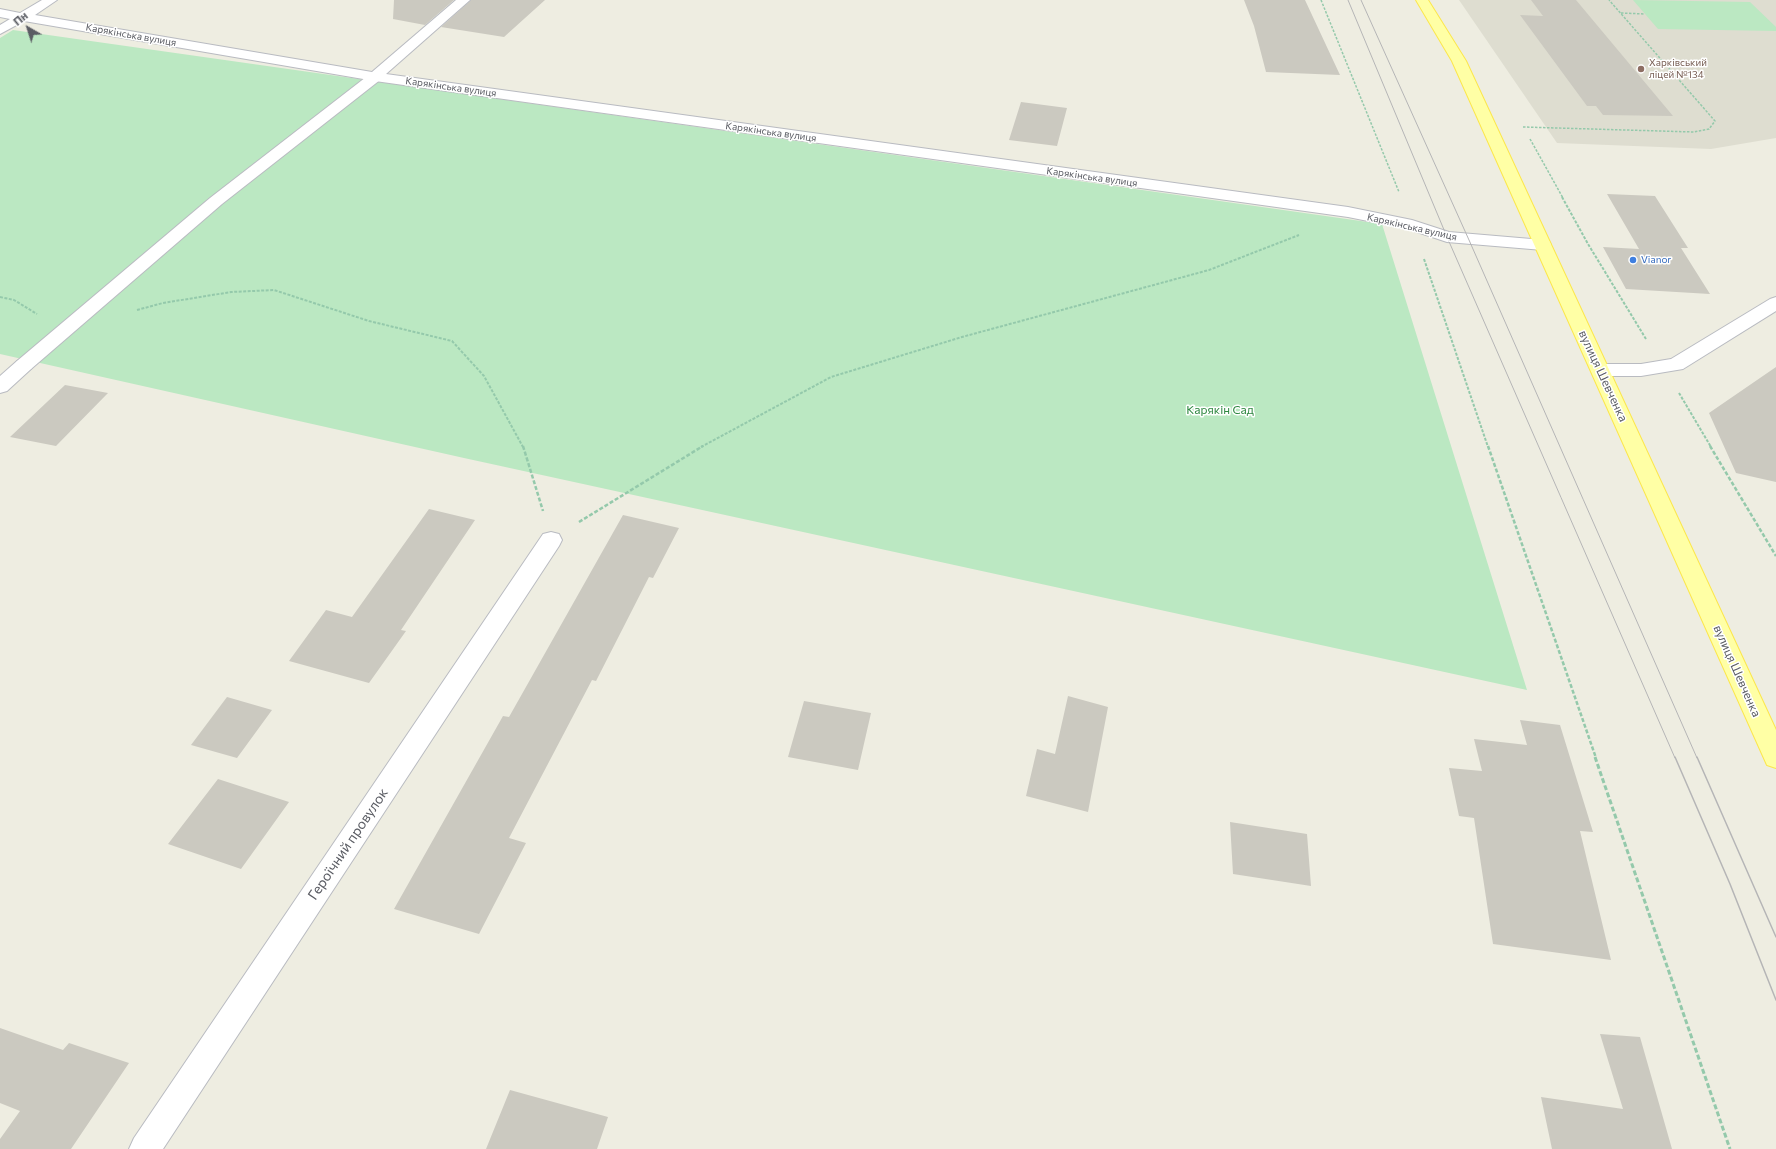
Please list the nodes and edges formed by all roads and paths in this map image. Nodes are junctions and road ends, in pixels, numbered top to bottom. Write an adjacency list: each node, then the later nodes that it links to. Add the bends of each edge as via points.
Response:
1 (51, 0): 9 (street)
2 (464, 0): 11 (street)
3 (1321, 0): 15 (path)
4 (1422, 0): 16 (main road, вулиця Шевченка, via 1459,61)
5 (1609, 0): 7 (path)
6 (0, 13): 9 (street, Карякінська вулиця)
7 (1620, 13): 8 (path); 13 (path, via 1715,121 1709,129 1694,132)
8 (1645, 14)
9 (22, 17): 10 (street); 11 (street, Карякінська вулиця)
10 (0, 30)
11 (375, 77): 14 (street, Карякінська вулиця); 20 (street, via 216,201)
12 (1523, 125): 21 (path, via 1588,244)
13 (1518, 127)
14 (1348, 212): 15 (street, Карякінська вулиця); 24 (path, via 1297,236 1209,270 962,337 831,377 688,453)
15 (1412, 225): 16 (street, Карякінська вулиця, via 1446,237); 28 (path)
16 (1543, 245): 22 (main road, вулиця Шевченка)
17 (0, 297): 20 (path, via 14,300)
18 (1776, 303): 21 (street, via 1676,365)
19 (133, 311): 24 (path, via 231,292 274,290 369,321 452,341 484,376 523,445)
20 (65, 330): 23 (street)
21 (1663, 367): 22 (street); 25 (path)
22 (1601, 370): 26 (main road, вулиця Шевченка)
23 (0, 386)
24 (552, 540): 27 (street, Героїчний провулок)
25 (1776, 556)
26 (1776, 757)
27 (145, 1149)
28 (1730, 1149)

